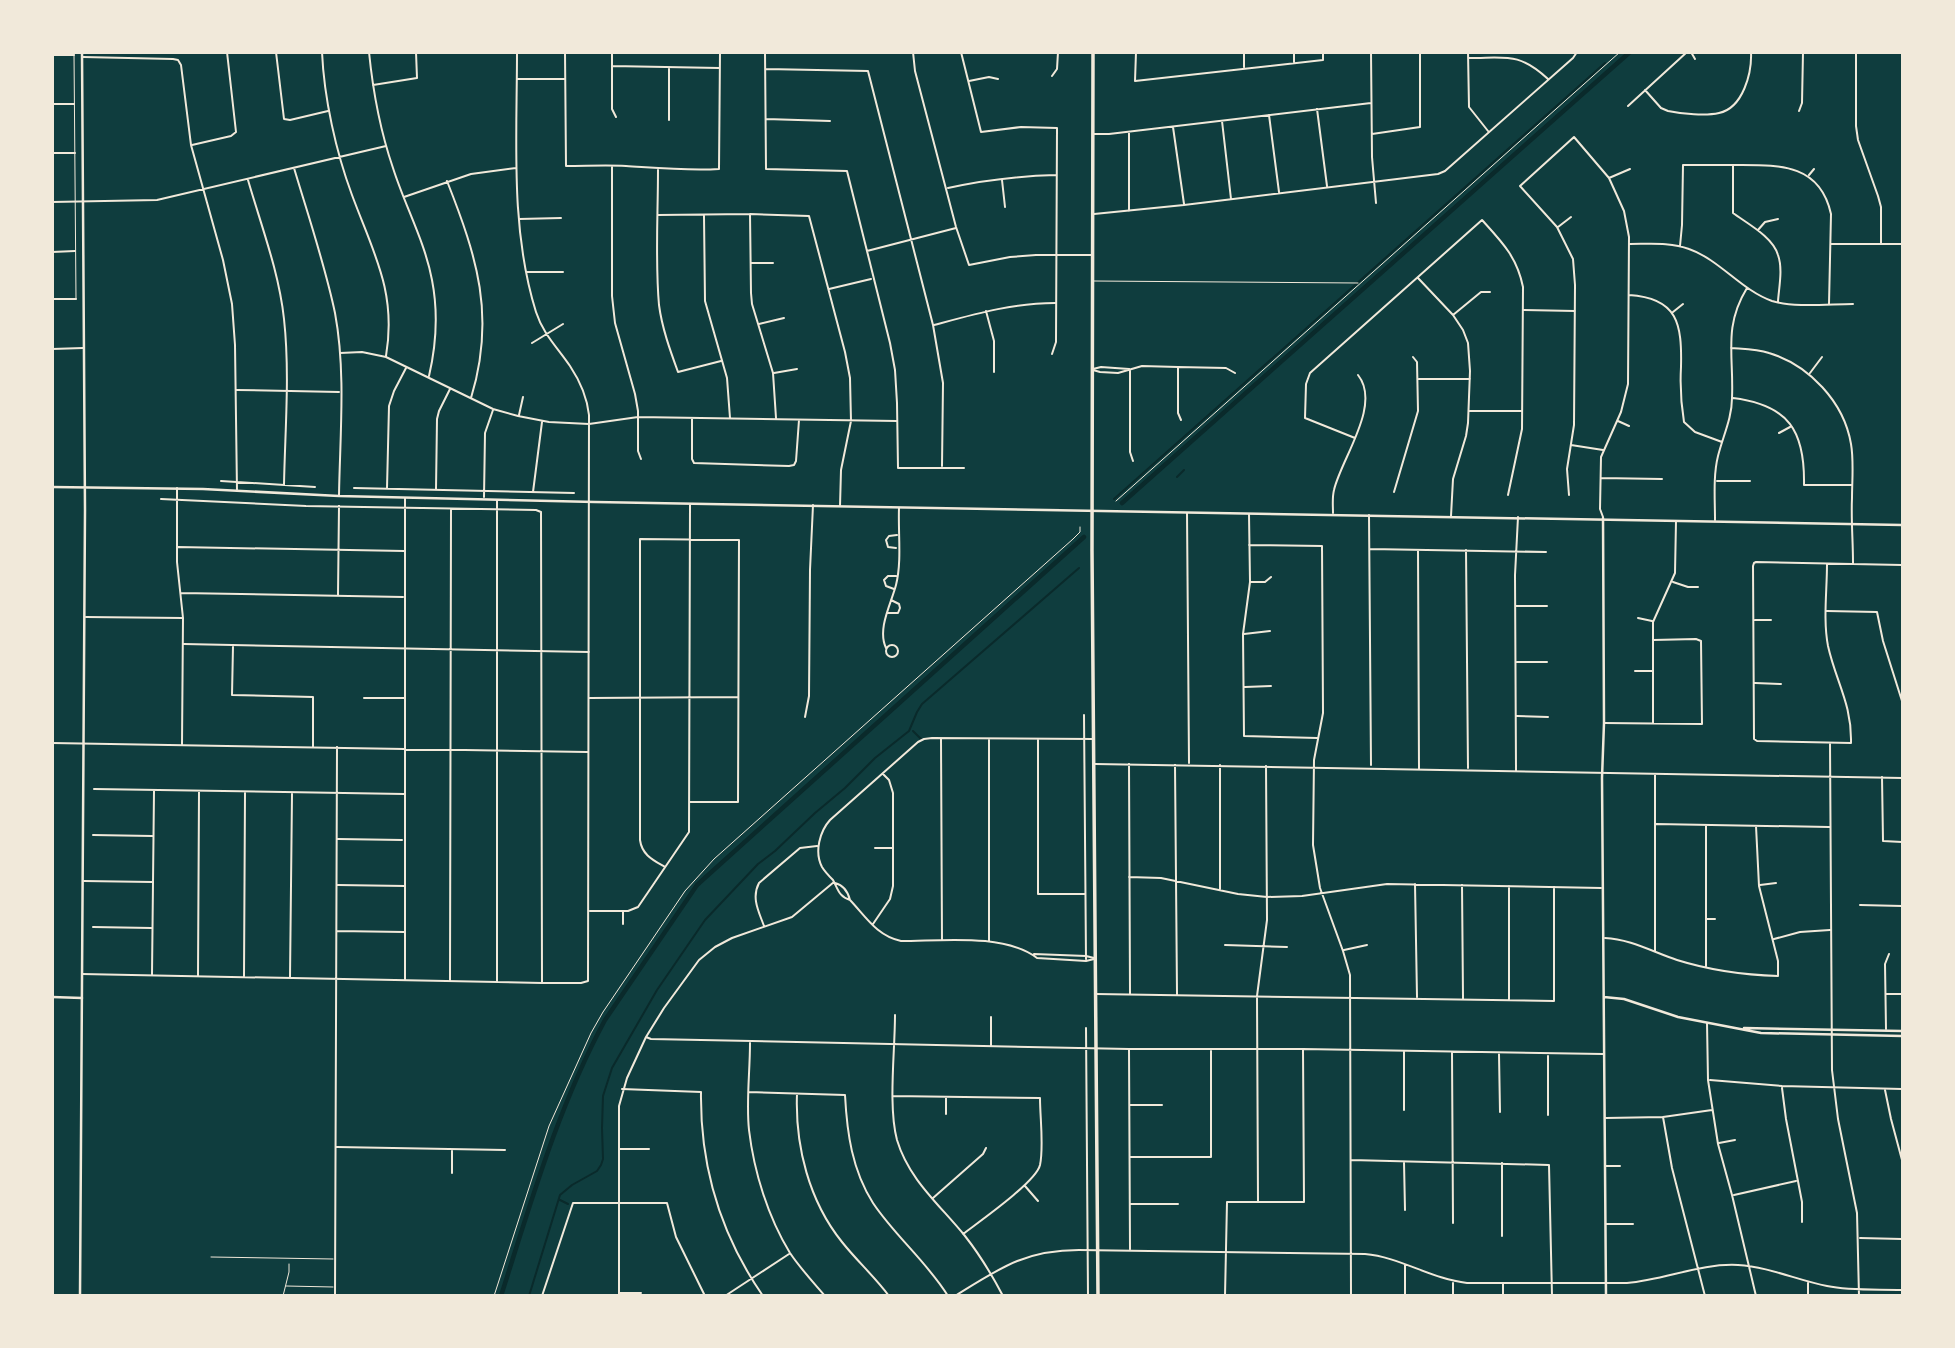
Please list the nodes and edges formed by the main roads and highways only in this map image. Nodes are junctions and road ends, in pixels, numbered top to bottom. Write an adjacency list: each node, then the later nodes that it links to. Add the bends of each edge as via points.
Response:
1 (1093, 52): 5 (main road)
2 (82, 55): 4 (main road)
3 (52, 487): 4 (main road)
4 (85, 487): 5 (main road, via 405,498); 10 (main road)
5 (1092, 510): 6 (main road); 16 (main road)
6 (1603, 518): 7 (main road); 9 (main road)
7 (1902, 525)
8 (52, 997): 10 (main road)
9 (1604, 997): 11 (main road); 17 (main road)
10 (82, 998): 15 (main road)
11 (1741, 1028): 13 (main road); 13 (main road, via 1761,1034)
12 (1902, 1031): 13 (main road)
13 (1886, 1033): 14 (main road)
14 (1902, 1036)
15 (80, 1296)
16 (1098, 1296)
17 (1606, 1296)

